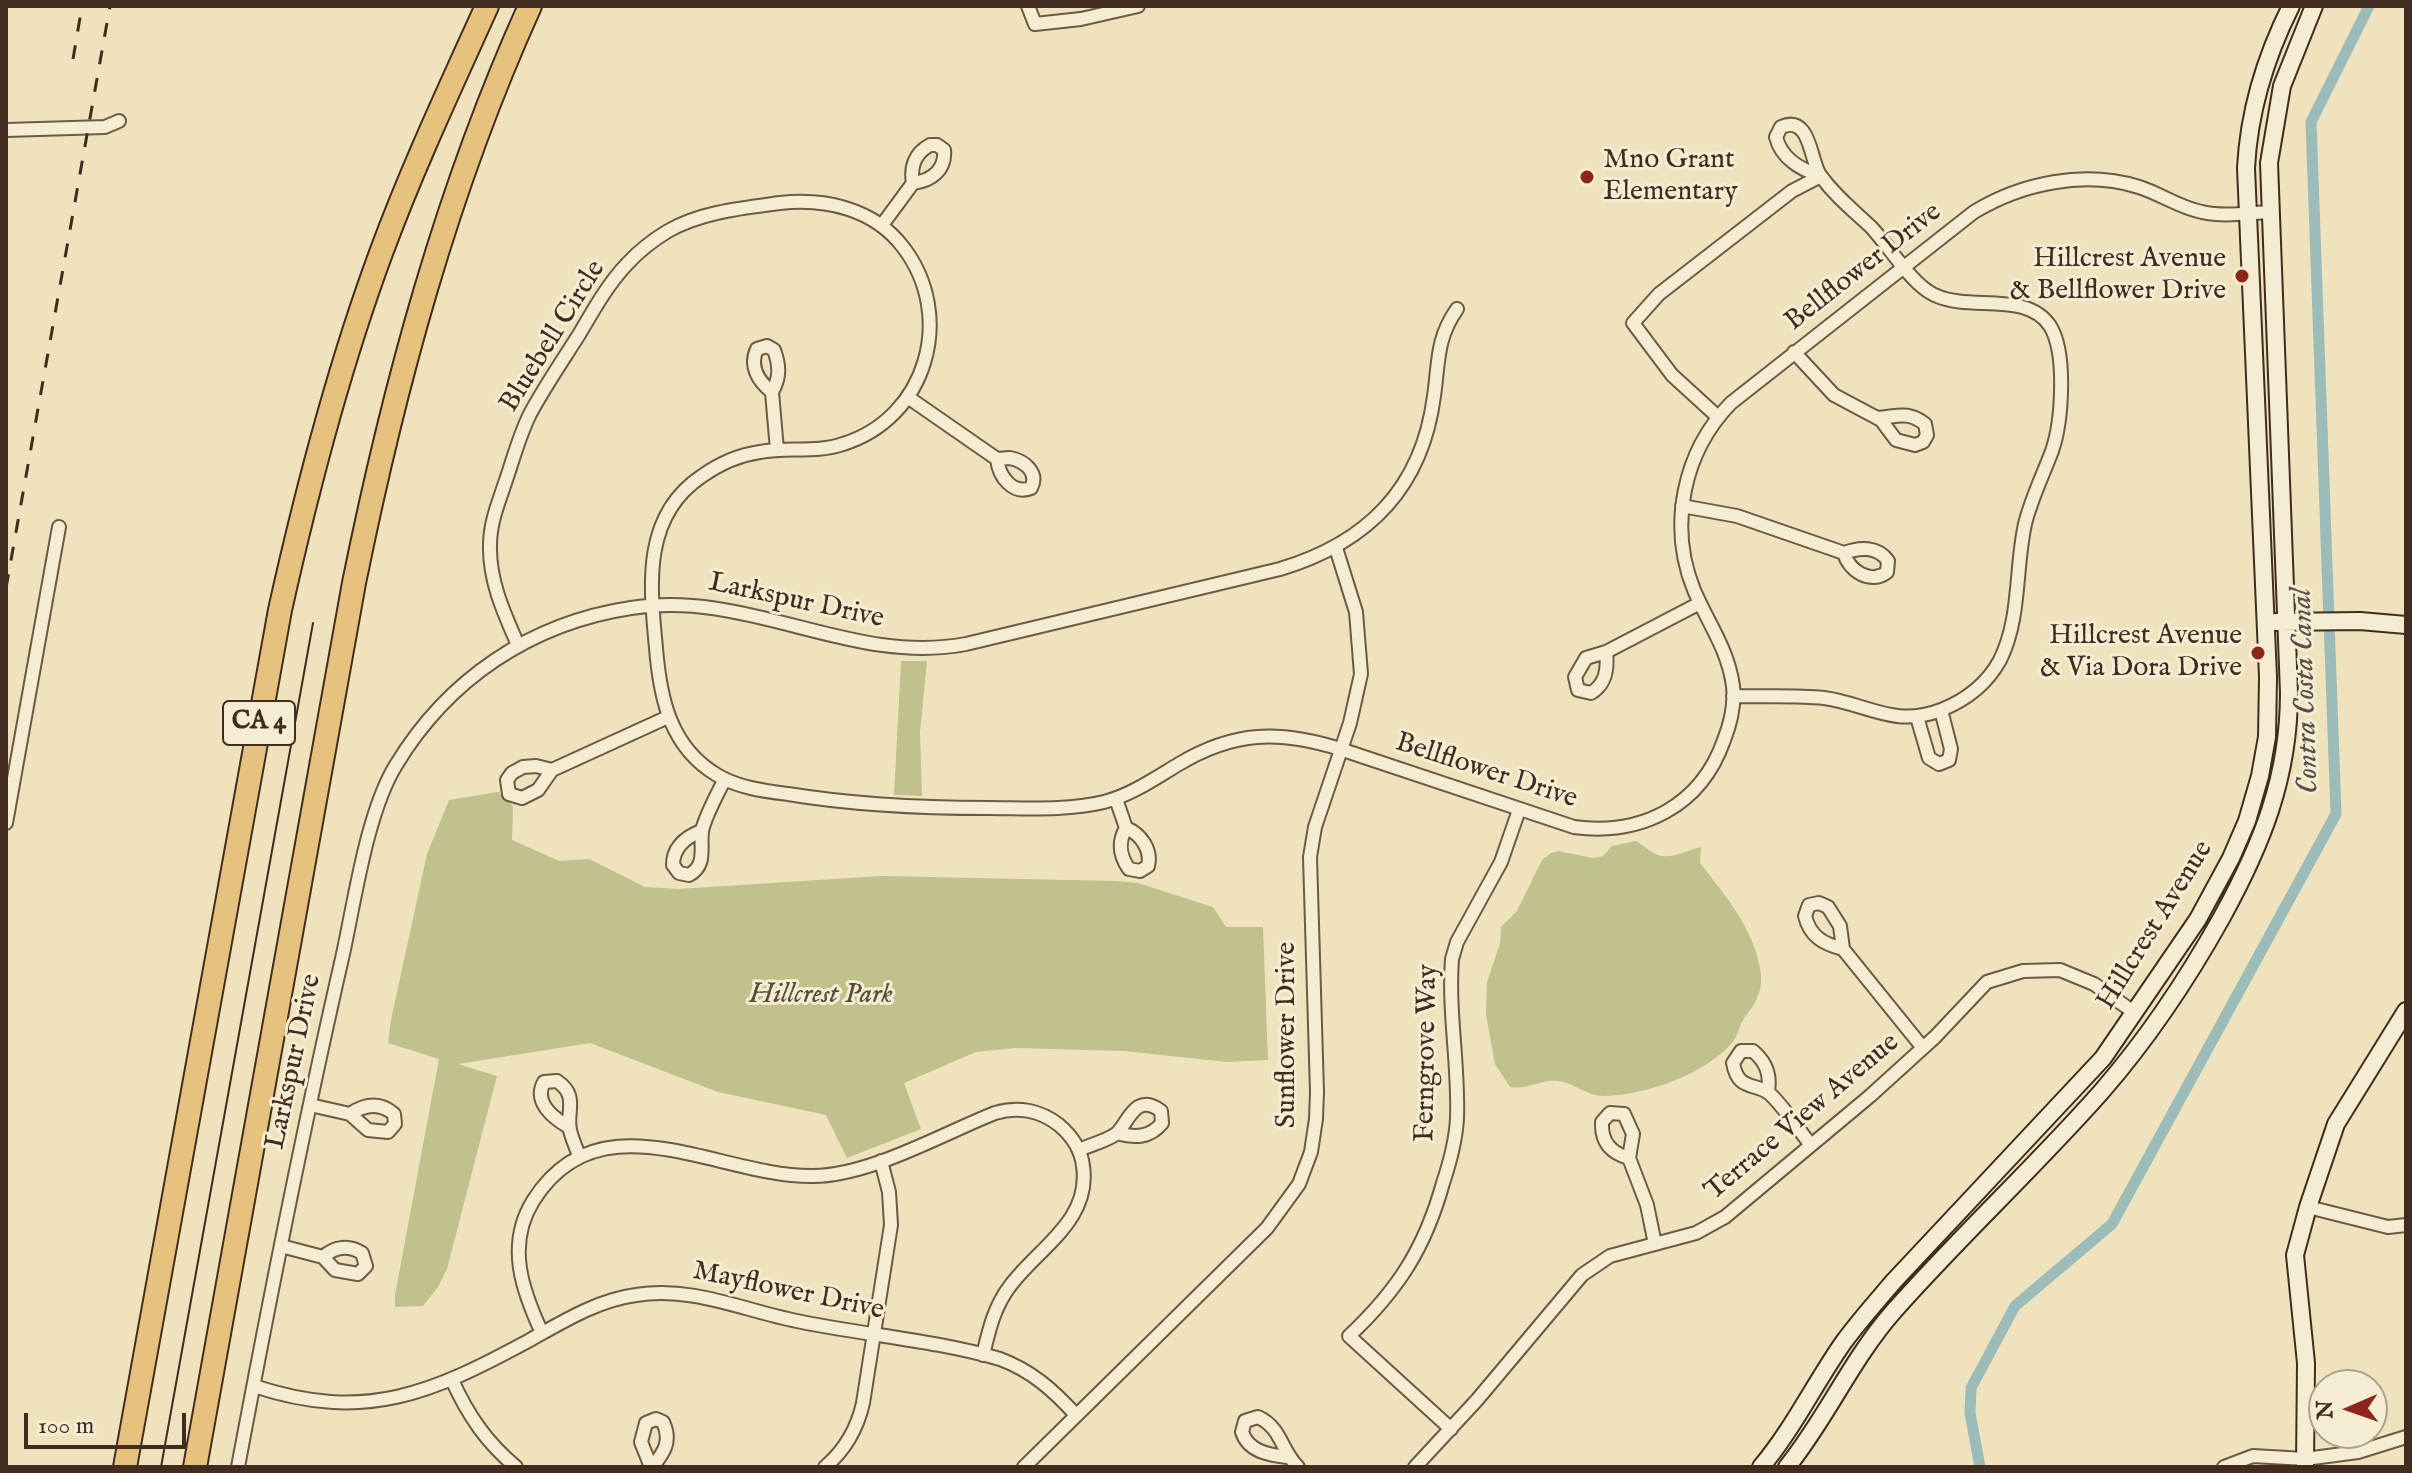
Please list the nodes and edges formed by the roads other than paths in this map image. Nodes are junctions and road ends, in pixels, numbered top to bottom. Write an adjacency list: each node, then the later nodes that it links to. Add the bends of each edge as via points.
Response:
1 (487, 6): 74 (highway, CA 4, via 382,250 305,495 271,656)
2 (530, 6): 75 (highway, CA 4, via 445,231 379,465)
3 (1138, 6): 6 (street, via 1035,24)
4 (2291, 6): 11 (main road, Hillcrest Avenue, via 2252,113)
5 (2314, 6): 10 (main road, Hillcrest Avenue, via 2282,86 2269,163)
6 (1028, 9)
7 (119, 121): 8 (street, via 105,127)
8 (6, 130)
9 (913, 183): 12 (street)
10 (2270, 212): 11 (street, Bellflower Drive); 28 (main road, Hillcrest Avenue)
11 (2248, 213): 13 (street, Bellflower Drive, via 2198,211 2120,182 2051,183 1986,205); 29 (main road, Hillcrest Avenue)
12 (882, 225): 17 (street, Bluebell Circle, via 916,265 928,302 926,359); 31 (street, Bluebell Circle, via 825,203 764,206 687,221 626,265 529,416 494,516 491,570)
13 (1904, 268): 15 (street, Bellflower Drive); 18 (street, via 1821,176 1798,187 1659,294 1633,323 1672,375); 34 (street, via 1940,298 2016,306 2038,314 2054,333 2060,365 2058,430 2026,521 2009,637 1997,665 1979,687)
14 (1457, 309): 24 (street, Larkspur Drive, via 1441,338 1430,423 1412,468 1380,513)
15 (1794, 352): 18 (street, Bellflower Drive); 19 (street, via 1834,395)
16 (772, 392): 20 (street)
17 (909, 398): 20 (street, Bluebell Circle, via 878,428 840,446); 21 (street)
18 (1718, 417): 22 (street, Bellflower Drive, via 1694,457)
19 (1877, 418)
20 (777, 450): 27 (street, Bluebell Circle, via 722,463 675,500 655,543)
21 (997, 459)
22 (1682, 506): 25 (street, via 1737,516); 26 (street, Bellflower Drive, via 1683,550)
23 (59, 527): 42 (street)
24 (1336, 548): 27 (street, Larkspur Drive, via 1280,569 952,646 892,647 730,609); 37 (street, Sunflower Drive, via 1356,610 1362,656 1357,696)
25 (1844, 553)
26 (1700, 603): 32 (street); 33 (street, Bellflower Drive, via 1720,639)
27 (652, 605): 31 (street, Larkspur Drive, via 598,615); 35 (street, Bellflower Drive, via 660,690)
28 (2287, 622): 29 (main road); 30 (main road); 83 (main road, Hillcrest Avenue, via 2289,713 2279,785 2248,870 2194,968 2103,1090 1892,1313)
29 (2266, 623): 47 (main road, Hillcrest Avenue, via 2267,737 2247,821 2198,919)
30 (2406, 625)
31 (518, 645): 50 (street, Larkspur Drive, via 487,663 439,707 387,781 369,839)
32 (1606, 652)
33 (1733, 696): 36 (street, via 1827,699 1880,714); 41 (street, Bellflower Drive, via 1727,733 1712,766 1696,788 1663,814 1608,829 1574,827)
34 (1941, 710): 36 (street); 36 (street, via 1952,753 1939,764 1929,758)
35 (668, 717): 38 (street); 39 (street, Bellflower Drive, via 694,756)
36 (1917, 717)
37 (1340, 749): 40 (street, Bellflower Drive, via 1276,735 1240,739 1200,752); 41 (street, Bellflower Drive); 69 (street, Sunflower Drive, via 1310,857 1317,1092 1305,1168 1294,1193 1267,1228)
38 (552, 770)
39 (725, 779): 40 (street, Bellflower Drive, via 764,791 880,806 1061,808); 44 (street)
40 (1116, 799): 43 (street)
41 (1519, 810): 70 (street, Ferngrove Way, via 1496,874 1452,959 1457,1117 1440,1195 1406,1273 1349,1336)
42 (6, 823)
43 (1126, 828)
44 (701, 831)
45 (1843, 949): 48 (street)
46 (2406, 1011): 59 (main road, via 2336,1124)
47 (2135, 1013): 48 (street, Terrace View Avenue, via 2069,972 2023,971 1977,990); 82 (main road, Hillcrest Avenue, via 2061,1106 1864,1317)
48 (1923, 1048): 54 (street, Terrace View Avenue)
49 (1768, 1091): 54 (street)
50 (310, 1105): 51 (street); 62 (street, Larkspur Drive)
51 (350, 1114)
52 (569, 1127): 56 (street)
53 (1117, 1133): 55 (street)
54 (1811, 1145): 61 (street, Terrace View Avenue, via 1725,1217 1696,1233)
55 (1079, 1150): 58 (street, via 1052,1120 1010,1109); 66 (street, via 1084,1172 1080,1205 1005,1293)
56 (579, 1156): 58 (street, via 636,1146 814,1177); 64 (street, via 539,1192 520,1234 522,1284)
57 (1629, 1158): 61 (street)
58 (881, 1161): 65 (street, via 892,1216)
59 (2308, 1207): 60 (street, via 2388,1227); 73 (main road, via 2295,1255 2307,1374)
60 (2406, 1225)
61 (1655, 1244): 70 (street, Terrace View Avenue, via 1610,1256 1582,1275)
62 (281, 1246): 63 (street); 68 (street, Larkspur Drive)
63 (323, 1257)
64 (542, 1333): 65 (street, Mayflower Drive, via 600,1305 664,1293 705,1296); 67 (street, Mayflower Drive)
65 (873, 1336): 66 (street, Mayflower Drive); 78 (street, via 859,1421)
66 (983, 1355): 69 (street, Mayflower Drive, via 1032,1374)
67 (452, 1380): 68 (street, Mayflower Drive, via 410,1395 357,1403 304,1399); 77 (street, via 470,1419)
68 (254, 1386): 76 (street, Larkspur Drive)
69 (1076, 1415): 79 (street, Sunflower Drive)
70 (1451, 1429): 81 (street, Terrace View Avenue)
71 (2406, 1437): 73 (street)
72 (1287, 1457): 80 (street)
73 (2305, 1463): 84 (street, via 2253,1456)
74 (125, 1467)
75 (195, 1467)
76 (238, 1467)
77 (516, 1467)
78 (825, 1467)
79 (1024, 1467)
80 (1298, 1467)
81 (1415, 1467)
82 (1761, 1467)
83 (1787, 1467)
84 (2224, 1467)

